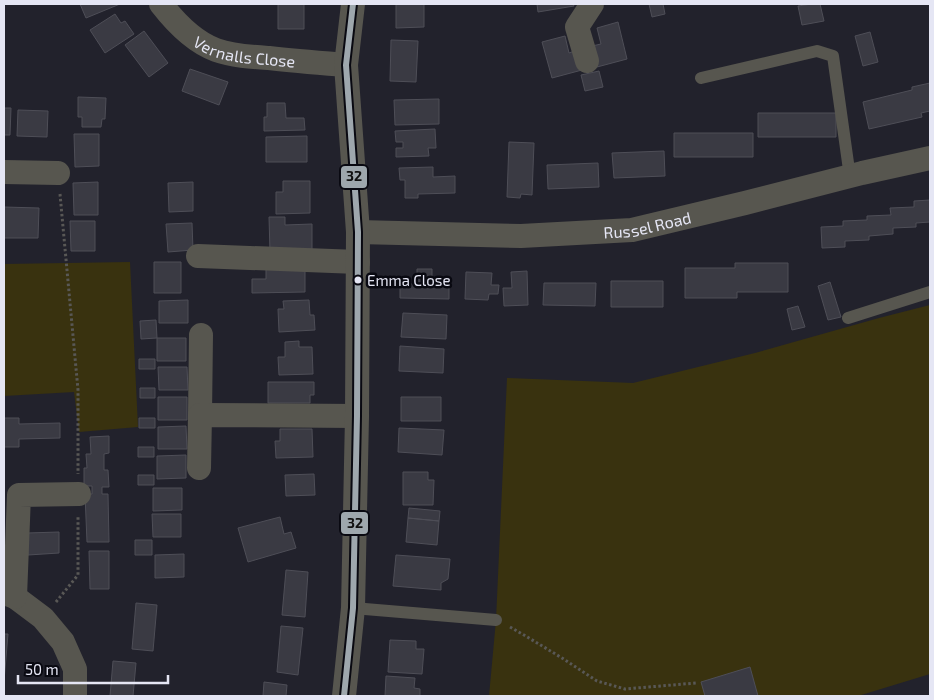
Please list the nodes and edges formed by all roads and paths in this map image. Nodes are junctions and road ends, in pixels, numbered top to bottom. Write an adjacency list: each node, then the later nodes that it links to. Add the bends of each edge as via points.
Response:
1 (161, 4): 5 (street, Vernalls Close, via 184,30 215,50)
2 (353, 4): 5 (street)
3 (592, 4): 4 (street, via 577,27)
4 (587, 62)
5 (346, 65): 11 (street)
6 (701, 78): 10 (lane, via 816,51 834,56)
7 (930, 158): 10 (street, Russel Road)
8 (4, 172): 9 (street)
9 (58, 173): 20 (path, via 78,390)
10 (850, 176): 11 (street, Russel Road, via 632,230 521,236)
11 (358, 232): 13 (street)
12 (198, 256): 13 (street)
13 (358, 262): 18 (street)
14 (930, 292): 15 (lane)
15 (848, 318)
16 (201, 335): 17 (street)
17 (200, 415): 18 (street); 19 (street)
18 (357, 416): 22 (street)
19 (199, 468)
20 (79, 494): 21 (street, via 20,495); 23 (path, via 78,574)
21 (9, 595): 23 (street)
22 (353, 608): 24 (lane); 27 (street)
23 (43, 618): 26 (street, via 63,642 75,669)
24 (496, 620): 25 (path, via 597,681 626,689)
25 (696, 683)
26 (75, 696)
27 (344, 696)

